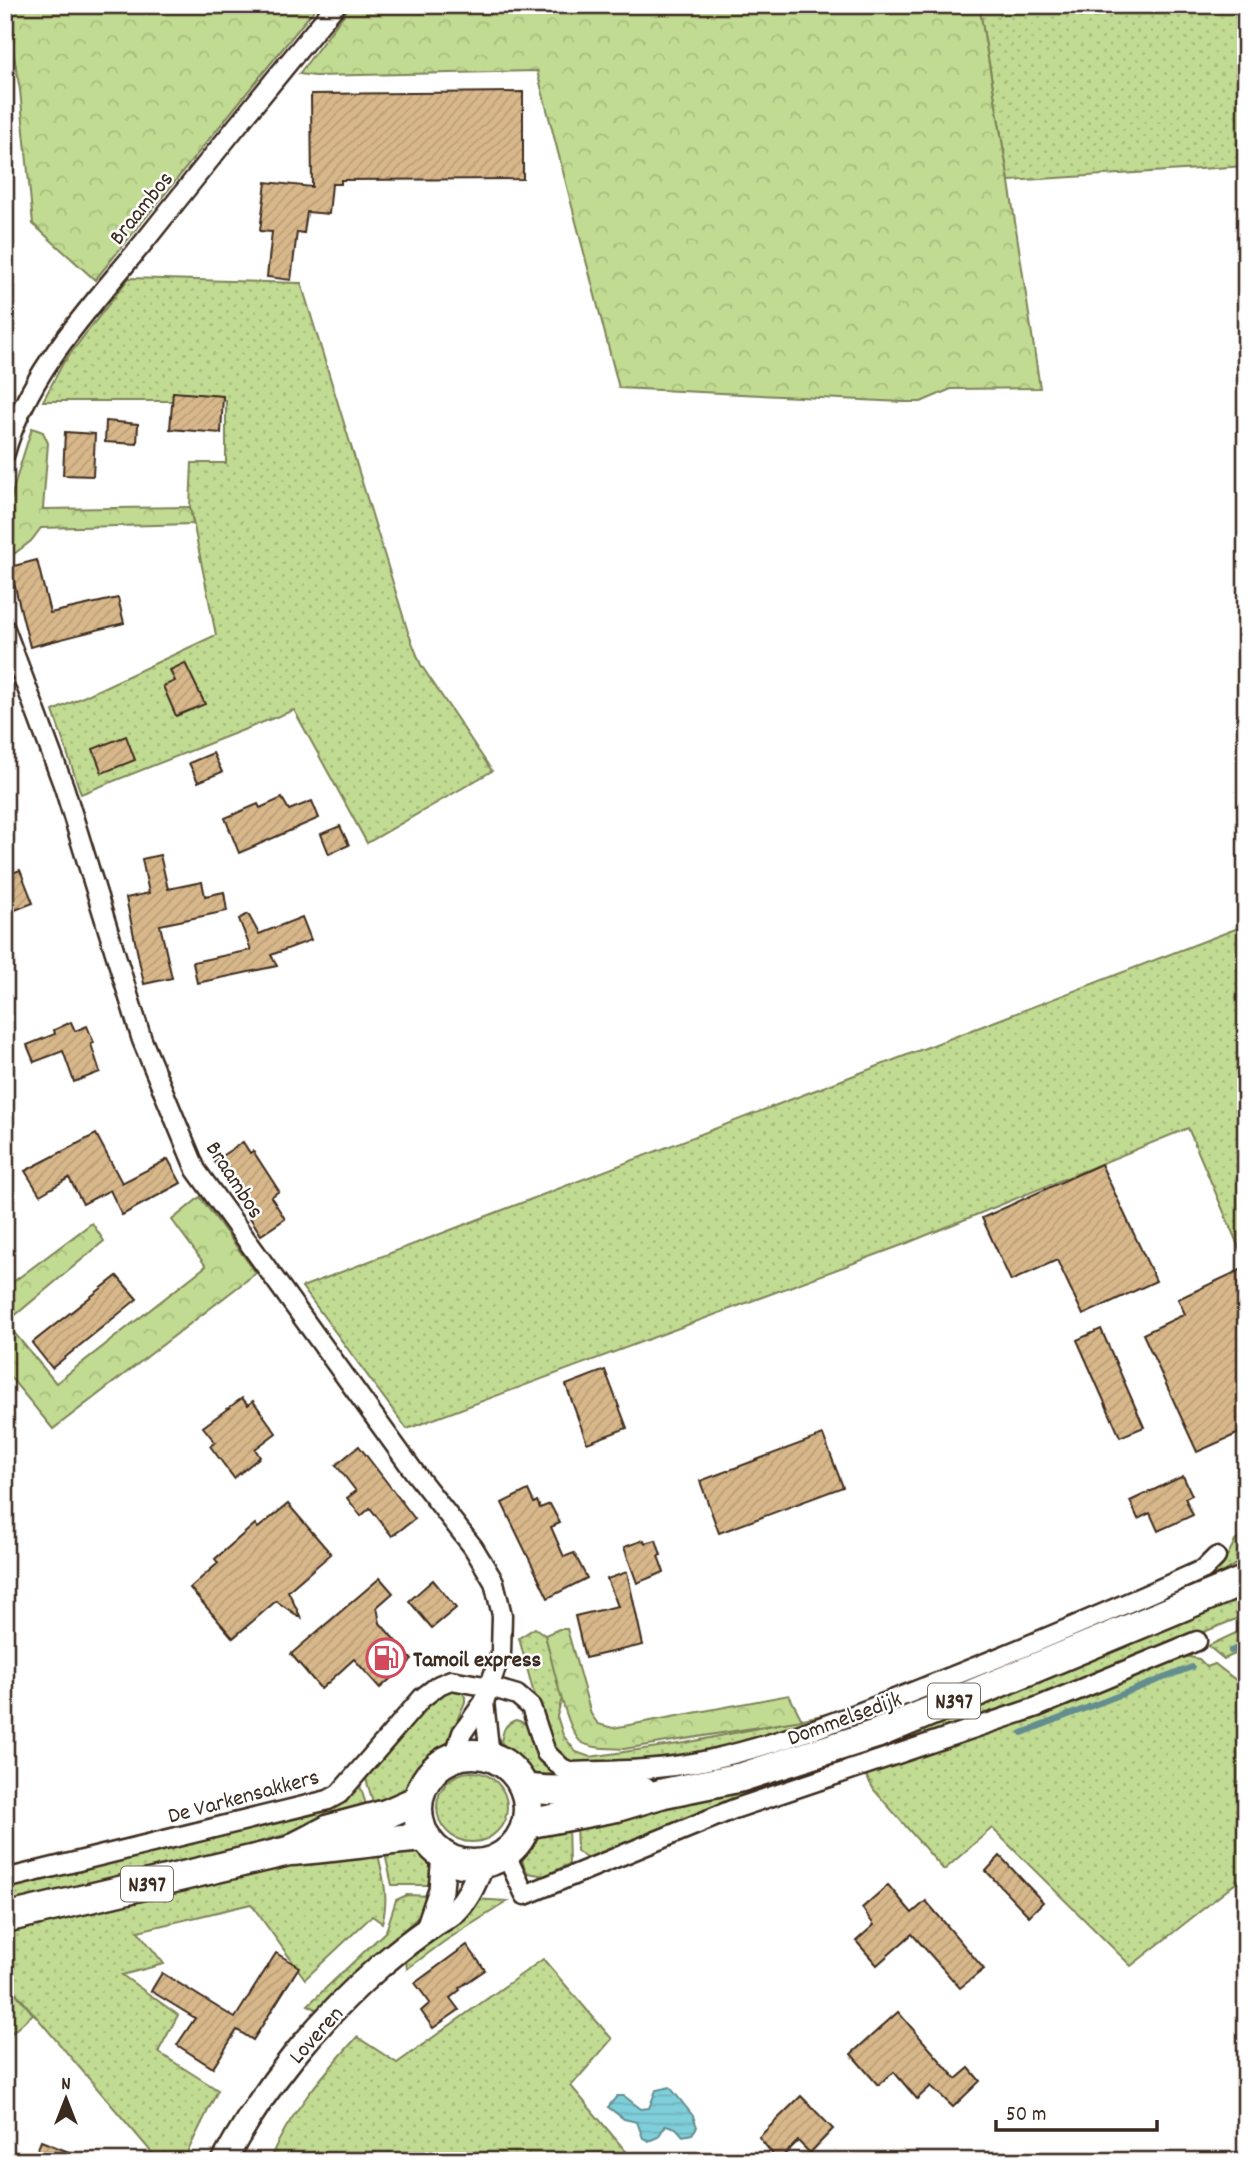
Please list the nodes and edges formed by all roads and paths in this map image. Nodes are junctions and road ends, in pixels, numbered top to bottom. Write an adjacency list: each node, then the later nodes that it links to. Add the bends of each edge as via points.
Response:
1 (335, 5): 2 (street, Braambos, via 35,381)
2 (5, 453)
3 (5, 629): 7 (street, Braambos, via 64,787 142,1040 196,1170 489,1572 503,1628 501,1653)
4 (1216, 1557): 7 (street, Dommelsedijk, via 1204,1569 1045,1640 856,1714 706,1760 571,1772 546,1753 531,1707 516,1695)
5 (1243, 1579): 11 (main road, Dommelsedijk / N397, via 876,1734 742,1777)
6 (1197, 1641): 16 (street, via 1037,1707 734,1809 525,1895)
7 (487, 1694): 8 (street, Braambos); 9 (street, Braambos, via 462,1732); 17 (street, De Varkensakkers, via 457,1680 439,1685 422,1698 339,1794 328,1800)
8 (490, 1756): 9 (main road, via 470,1753); 10 (main road, via 505,1764)
9 (454, 1757): 12 (main road, via 430,1774)
10 (524, 1788): 11 (main road, Dommelsedijk / N397); 13 (main road)
11 (664, 1793): 13 (main road, Dommelsedijk / N397)
12 (418, 1800): 14 (main road, via 418,1813); 15 (main road, N397, via 330,1829)
13 (526, 1824): 16 (main road, via 521,1835)
14 (435, 1846): 15 (main road, N397, via 392,1839); 16 (main road, N397, via 469,1863); 19 (street, via 441,1890)
15 (289, 1851): 18 (main road, N397)
16 (494, 1858): 19 (street, Loveren, via 456,1911)
17 (5, 1879)
18 (5, 1917)
19 (428, 1928): 20 (street, Loveren, via 330,2015 283,2070)
20 (224, 2161)

